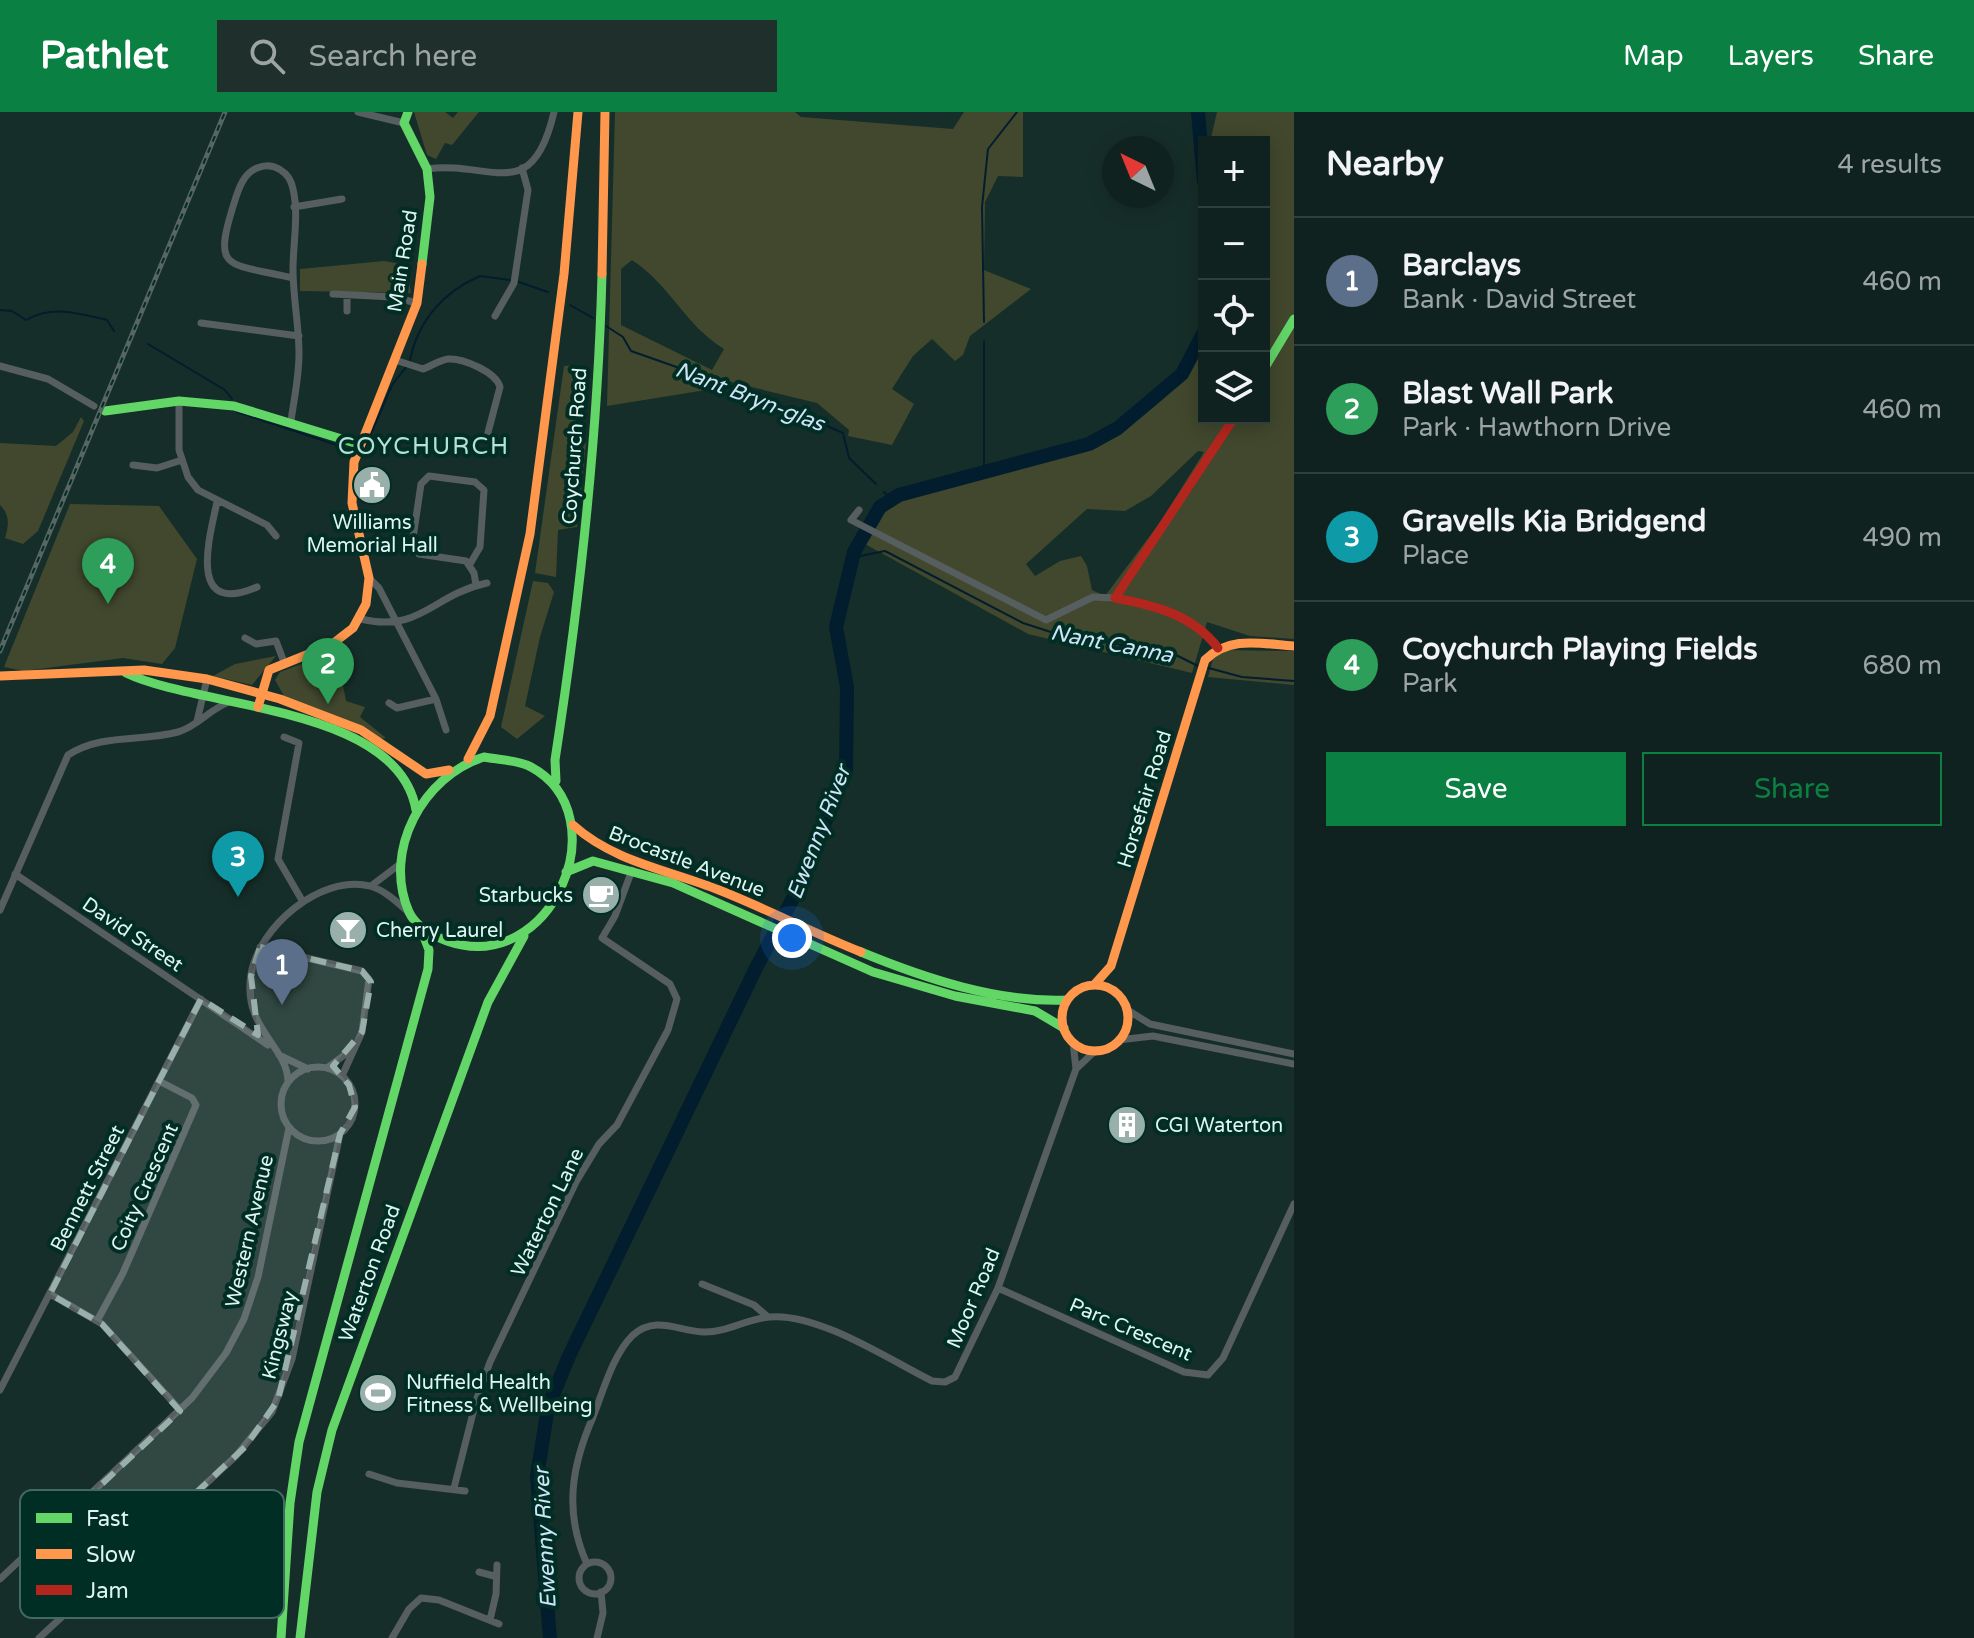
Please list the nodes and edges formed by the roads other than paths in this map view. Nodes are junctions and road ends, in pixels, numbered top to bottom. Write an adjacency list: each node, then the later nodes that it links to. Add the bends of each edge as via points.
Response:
1 (358, 112): 6 (street)
2 (408, 112): 6 (main road)
3 (554, 112): 7 (street, via 539,157)
4 (578, 112): 59 (main road, Coychurch Road, via 564,274 530,534 490,716)
5 (605, 112): 61 (main road, Coychurch Road, via 599,396)
6 (404, 123): 8 (main road)
7 (522, 168): 8 (street, via 490,174); 16 (street, via 528,190 514,279)
8 (427, 169): 14 (main road, Main Road, via 430,197)
9 (342, 199): 10 (street)
10 (294, 207): 11 (street); 11 (street, via 288,177 276,167 259,167 244,177 222,241 223,252 234,264)
11 (293, 278): 19 (street)
12 (333, 294): 13 (street)
13 (347, 295): 14 (street); 15 (street)
14 (417, 303): 21 (main road, Main Road)
15 (347, 311)
16 (495, 316)
17 (1294, 319): 20 (main road)
18 (201, 323): 19 (street)
19 (299, 336): 26 (street)
20 (1270, 359)
21 (403, 364): 28 (street, via 423,369 451,359 494,376 500,387); 29 (main road, Main Road)
22 (0, 366): 24 (street, via 48,379)
23 (179, 401): 25 (main road); 26 (main road, via 234,406); 30 (street)
24 (94, 406)
25 (105, 411)
26 (291, 421): 29 (main road)
27 (1230, 424): 40 (main road)
28 (486, 440)
29 (358, 444): 36 (main road, Main Road, via 352,503)
30 (182, 460): 31 (street, via 157,468); 32 (street, via 198,490)
31 (133, 465)
32 (217, 502): 34 (street, via 267,525); 39 (street, via 206,570 228,595)
33 (859, 510): 40 (street, via 854,521 1046,620 1093,597)
34 (276, 536)
35 (470, 564): 35 (street, via 480,547 482,487 429,476 421,484 412,545 419,554); 38 (street)
36 (369, 578): 41 (main road); 42 (street)
37 (487, 583): 38 (street)
38 (476, 585): 42 (street)
39 (257, 587)
40 (1115, 598): 45 (main road, via 1176,616 1207,632)
41 (360, 619): 42 (street); 46 (main road, via 331,645)
42 (397, 624): 52 (street)
43 (245, 638): 46 (street, via 256,644 276,641)
44 (1294, 646): 45 (main road, via 1235,643)
45 (1218, 648): 75 (main road, Horsefair Road, via 1205,660)
46 (284, 662): 51 (main road, via 269,670)
47 (126, 673): 48 (main road); 49 (main road, via 144,670); 50 (main road, via 141,681)
48 (0, 676)
49 (207, 679): 50 (street); 51 (main road)
50 (204, 693): 53 (main road); 56 (street)
51 (262, 694): 55 (main road); 60 (main road, via 361,730 426,774)
52 (436, 699): 54 (street, via 397,708); 57 (street)
53 (232, 701): 55 (main road); 56 (street, via 216,706)
54 (389, 703)
55 (258, 707): 62 (main road, via 368,748 405,776)
56 (196, 723): 67 (street, via 167,734 90,743 68,755)
57 (446, 730)
58 (284, 737): 69 (street, via 299,743 278,859)
59 (468, 759): 60 (main road); 61 (main road, via 521,761)
60 (449, 770): 62 (main road)
61 (556, 781): 63 (main road)
62 (416, 810): 64 (main road)
63 (573, 825): 66 (main road); 79 (main road, Brocastle Avenue, via 601,849 676,873 908,972 1011,996)
64 (403, 860): 68 (street); 71 (main road)
65 (632, 870): 66 (main road, Brocastle Avenue, via 593,861); 83 (main road, Brocastle Avenue, via 921,987 1035,1011); 111 (street, Waterton Lane, via 602,938 670,984 677,999 662,1043 617,1125 576,1182 490,1362)
66 (566, 872): 73 (main road, via 547,912)
67 (15, 874): 70 (street); 78 (street, David Street)
68 (371, 886): 69 (street, via 342,887); 71 (street)
69 (303, 902): 74 (street)
70 (0, 910)
71 (408, 912): 72 (main road)
72 (421, 929): 73 (main road, via 484,948); 122 (main road, Waterton Road, via 429,950 428,969 299,1442)
73 (524, 936): 129 (main road, Waterton Road, via 488,1002 332,1430 317,1492)
74 (260, 947): 81 (street, via 251,976); 86 (street, via 362,971 371,987)
75 (1111, 966): 76 (main road, Horsefair Road); 77 (main road, Horsefair Road)
76 (1094, 985): 77 (main road); 79 (main road)
77 (1114, 991): 80 (main road)
78 (201, 999): 82 (street, David Street); 96 (street, Bennett Street)
79 (1067, 1000): 83 (main road)
80 (1126, 1009): 84 (main road, via 1126,1026); 89 (street, via 1150,1024)
81 (253, 1014): 82 (street); 87 (street)
82 (235, 1020): 87 (street, David Street)
83 (1064, 1028): 85 (main road)
84 (1118, 1040): 88 (main road); 91 (street, via 1153,1036)
85 (1073, 1042): 88 (main road); 94 (street, Moor Road)
86 (356, 1045): 92 (street); 95 (street)
87 (271, 1046): 90 (street)
88 (1096, 1050): 94 (street, Moor Road)
89 (1294, 1054)
90 (279, 1055): 93 (street); 97 (street)
91 (1294, 1064)
92 (327, 1068): 93 (street); 95 (street)
93 (308, 1069): 97 (street)
94 (1076, 1069): 102 (street, Moor Road)
95 (342, 1076): 99 (street, via 355,1107)
96 (159, 1081): 103 (street, Bennett Street); 105 (street, Coity Crescent, via 196,1105)
97 (288, 1082): 98 (street, via 281,1101)
98 (289, 1128): 99 (street, via 312,1141); 107 (street, Western Avenue, via 244,1319 218,1367)
99 (340, 1134): 113 (street, Kingsway, via 292,1359 272,1412 245,1447)
100 (1294, 1204): 102 (street, Parc Crescent, via 1223,1358 1208,1375 1184,1372)
101 (702, 1284): 104 (street, via 754,1305)
102 (998, 1288): 104 (street, Moor Road, via 959,1372 939,1383 801,1319)
103 (50, 1294): 105 (street); 106 (street, Bennett Street)
104 (768, 1317): 116 (street, Moor Road, via 703,1332 662,1324 646,1327 621,1351 574,1469 572,1521)
105 (97, 1321): 107 (street)
106 (0, 1390)
107 (180, 1410): 112 (street, Western Avenue)
108 (383, 1465): 110 (street)
109 (369, 1474): 110 (street)
110 (379, 1477): 111 (street)
111 (454, 1488): 114 (street)
112 (95, 1490)
113 (199, 1490)
114 (465, 1491)
115 (20, 1560): 120 (street, Western Avenue)
116 (587, 1564): 121 (street, via 580,1585 587,1592); 121 (street, via 608,1569 609,1585)
117 (497, 1565): 119 (street)
118 (479, 1572): 119 (street)
119 (494, 1576): 125 (street)
120 (0, 1578)
121 (601, 1592): 131 (street)
122 (284, 1593)
123 (61, 1618): 127 (street, Kingsway)
124 (282, 1618): 128 (main road, Waterton Road)
125 (490, 1620): 126 (street); 130 (street, via 439,1600 418,1599)
126 (499, 1624)
127 (39, 1638)
128 (281, 1638)
129 (300, 1638)
130 (392, 1638)
131 (597, 1638)

